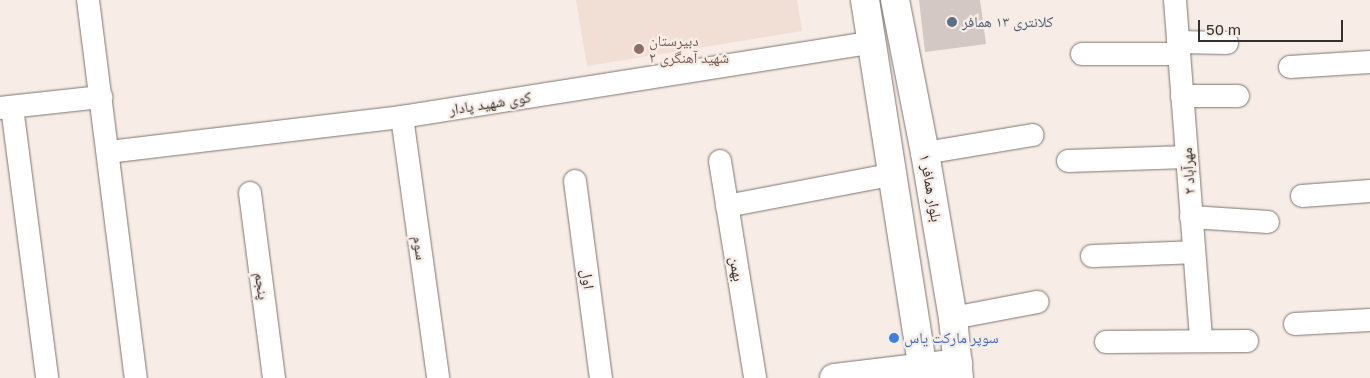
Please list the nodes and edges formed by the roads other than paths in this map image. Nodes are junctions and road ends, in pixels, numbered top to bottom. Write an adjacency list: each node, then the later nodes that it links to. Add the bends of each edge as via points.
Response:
1 (88, 0): 13 (street)
2 (865, 0): 5 (main road)
3 (895, 0): 18 (main road, بلوار همافر ۱)
4 (1175, 0): 7 (street, مهرآباد ۲)
5 (871, 43): 15 (street, کوی شهید پادار); 22 (main road)
6 (1227, 43): 7 (street)
7 (1178, 48): 8 (street); 11 (street, مهرآباد ۲)
8 (1082, 54)
9 (1370, 62): 10 (street)
10 (1290, 67)
11 (1182, 96): 12 (street); 19 (street, مهرآباد ۲)
12 (1238, 96)
13 (101, 97): 14 (street); 17 (street)
14 (6, 107): 41 (street)
15 (402, 117): 17 (street, کوی شهید پادار); 44 (street, سوم)
16 (1033, 135): 18 (street)
17 (108, 152): 42 (street)
18 (925, 153): 33 (main road, بلوار همافر ۱)
19 (1187, 157): 21 (street); 28 (street, مهرآباد ۲)
20 (720, 161): 27 (street, بهمن)
21 (1068, 161)
22 (894, 174): 27 (street); 40 (main road)
23 (575, 181): 45 (street, اول)
24 (1370, 191): 26 (street)
25 (250, 194): 43 (street, پنجم)
26 (1302, 196)
27 (727, 206): 46 (street, بهمن)
28 (1191, 217): 29 (street); 30 (street, مهرآباد ۲)
29 (1268, 222)
30 (1194, 252): 31 (street); 36 (street, مهرآباد ۲)
31 (1092, 256)
32 (1037, 302): 33 (street)
33 (953, 318): 39 (main road, بلوار همافر ۱)
34 (1370, 320): 35 (street)
35 (1295, 324)
36 (1201, 341): 37 (street); 38 (street)
37 (1247, 341)
38 (1106, 342)
39 (959, 371): 40 (main road)
40 (923, 374): 47 (main road)
41 (47, 378)
42 (136, 378)
43 (274, 378)
44 (438, 378)
45 (601, 378)
46 (755, 378)
47 (834, 378)

